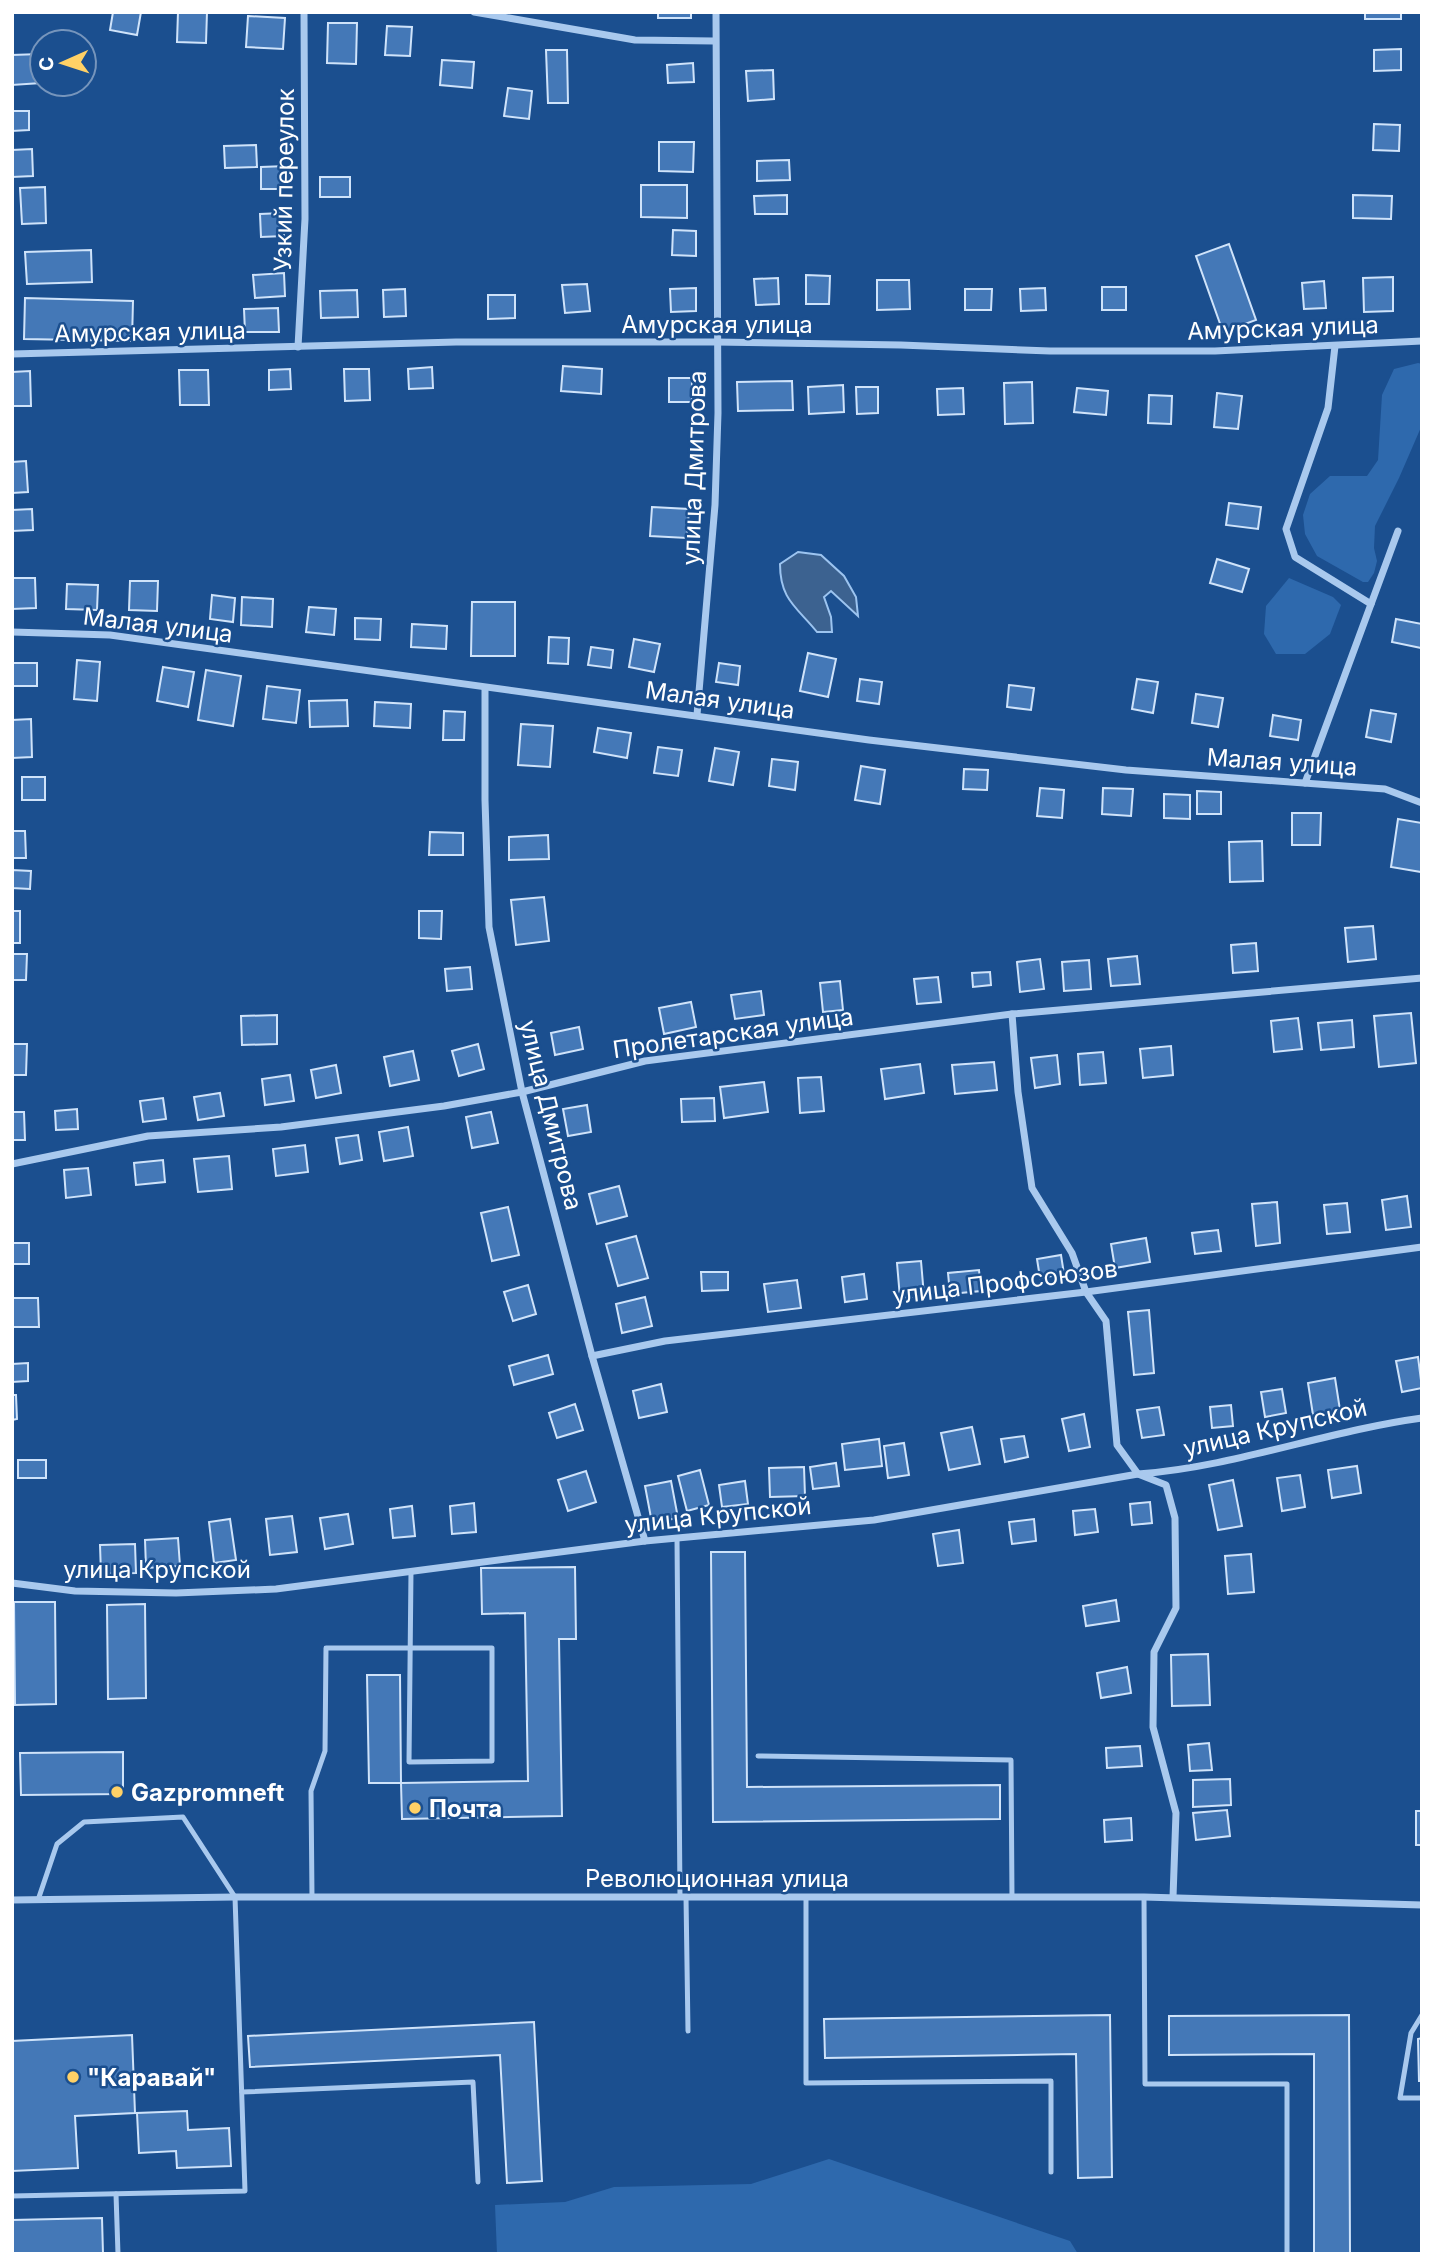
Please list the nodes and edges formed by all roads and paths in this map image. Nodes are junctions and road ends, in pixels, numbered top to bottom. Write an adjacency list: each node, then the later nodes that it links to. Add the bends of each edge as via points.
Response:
1 (304, 12): 8 (street, Узкий переулок, via 306,219)
2 (474, 12): 4 (street, via 635,40)
3 (716, 12): 4 (street, улица Дмитрова)
4 (714, 41): 6 (street, улица Дмитрова)
5 (1422, 341): 7 (street, Амурская улица)
6 (716, 342): 7 (street, Амурская улица, via 1050,351); 8 (street, Амурская улица); 14 (street, улица Дмитрова, via 715,505)
7 (1335, 346): 11 (street, via 1328,408 1286,530 1295,557)
8 (299, 347): 9 (street, Амурская улица)
9 (12, 354)
10 (1398, 531): 11 (street)
11 (1371, 604): 15 (street)
12 (12, 632): 13 (street, Малая улица, via 110,635)
13 (485, 688): 14 (street, Малая улица); 19 (street, улица Дмитрова, via 489,927)
14 (697, 715): 15 (street, Малая улица, via 1099,767)
15 (1305, 783): 16 (street, Малая улица, via 1385,789)
16 (1422, 803)
17 (1422, 978): 18 (street, Пролетарская улица)
18 (1012, 1014): 19 (street, Пролетарская улица, via 645,1061); 22 (street, via 1032,1188 1072,1253)
19 (522, 1091): 20 (street, Пролетарская улица, via 281,1127 148,1136); 23 (street, улица Дмитрова)
20 (12, 1164)
21 (1422, 1247): 22 (street, улица Профсоюзов)
22 (1086, 1292): 23 (street, улица Профсоюзов, via 665,1341); 25 (street, via 1106,1321 1116,1445)
23 (592, 1356): 27 (street, улица Дмитрова)
24 (1422, 1418): 25 (street, улица Крупской, via 1175,1471)
25 (1138, 1474): 26 (street, улица Крупской, via 874,1520); 38 (street, via 1166,1485 1175,1518 1176,1608 1154,1652 1153,1727 1176,1814)
26 (677, 1538): 27 (street, улица Крупской); 34 (lane)
27 (645, 1541): 28 (street, улица Крупской)
28 (411, 1571): 29 (street, улица Крупской, via 276,1589 176,1593 75,1591); 30 (lane)
29 (12, 1583)
30 (410, 1648): 30 (lane, via 492,1648 492,1761 410,1762); 33 (lane, via 326,1648 325,1751 310,1791)
31 (758, 1756): 37 (lane, via 1012,1760)
32 (235, 1897): 33 (street, Революционная улица); 40 (street, Революционная улица); 40 (lane, via 183,1817 84,1822 57,1844); 44 (lane)
33 (312, 1897): 34 (street, Революционная улица)
34 (683, 1897): 35 (street, Революционная улица); 43 (lane)
35 (806, 1897): 37 (street, Революционная улица); 46 (lane, via 806,2083 1051,2081)
36 (1144, 1897): 37 (street, Революционная улица); 38 (street, Революционная улица); 51 (lane, via 1145,2084 1287,2084)
37 (1012, 1898)
38 (1173, 1898): 41 (street, Революционная улица)
39 (12, 1900): 40 (street, Революционная улица)
40 (38, 1900)
41 (1422, 1905)
42 (1422, 2015): 45 (lane, via 1411,2033 1400,2098)
43 (688, 2031)
44 (242, 2092): 47 (lane, via 473,2082); 48 (lane, via 245,2191)
45 (1422, 2098)
46 (1052, 2172)
47 (478, 2182)
48 (116, 2194): 49 (lane); 50 (lane)
49 (12, 2196)
50 (118, 2254)
51 (1287, 2254)

